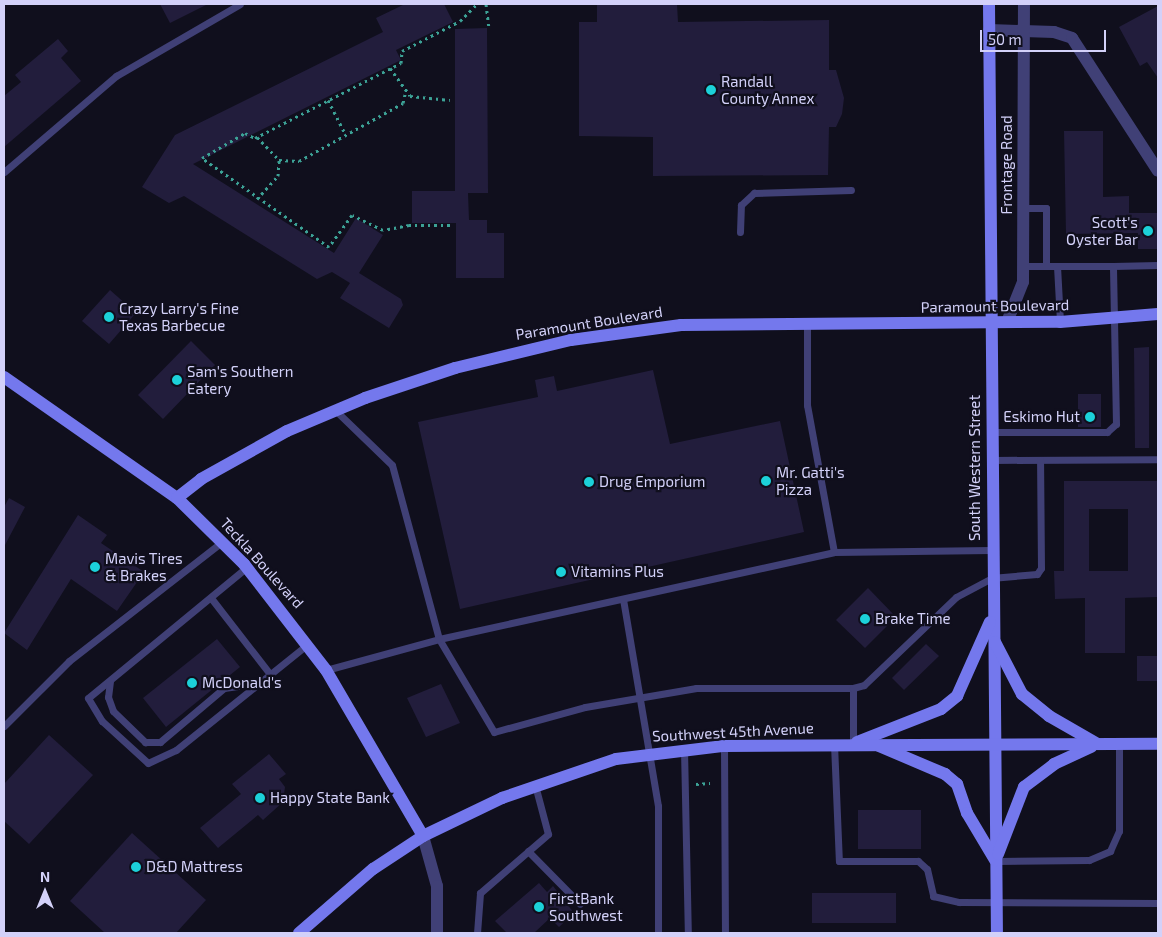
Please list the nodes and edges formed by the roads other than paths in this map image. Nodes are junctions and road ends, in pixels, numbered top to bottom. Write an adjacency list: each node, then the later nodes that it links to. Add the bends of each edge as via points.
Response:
1 (240, 4): 7 (lane, via 116,76)
2 (989, 4): 4 (main road, South Western Street)
3 (1024, 4): 5 (street, Frontage Road)
4 (989, 30): 5 (street); 21 (main road, South Western Street)
5 (1024, 30): 6 (street, via 1072,38); 9 (street, Frontage Road)
6 (1158, 171)
7 (4, 172)
8 (851, 190): 10 (lane, via 754,193 741,205)
9 (1024, 208): 12 (street, Frontage Road); 13 (lane, via 1046,208)
10 (740, 232)
11 (1158, 265): 15 (lane)
12 (1023, 266): 13 (lane); 19 (street, Frontage Road, via 1023,282)
13 (1046, 266): 14 (lane)
14 (1057, 266): 15 (lane); 20 (lane)
15 (1113, 266): 17 (lane)
16 (1158, 314): 17 (main road, Paramount Boulevard)
17 (1115, 319): 20 (main road, Paramount Boulevard); 24 (lane, via 1114,429)
18 (807, 322): 21 (main road, Paramount Boulevard); 23 (main road, Paramount Boulevard, via 681,325 571,340 455,368); 31 (lane, via 807,405)
19 (1007, 322): 20 (main road, Paramount Boulevard); 21 (main road, Paramount Boulevard)
20 (1060, 322)
21 (991, 323): 24 (main road, South Western Street)
22 (4, 377): 28 (main road, Teckla Boulevard)
23 (335, 410): 28 (main road, Paramount Boulevard, via 242,456); 37 (lane, via 392,465)
24 (992, 432): 26 (main road, South Western Street)
25 (1158, 459): 27 (lane)
26 (992, 460): 27 (lane); 30 (main road, South Western Street)
27 (1040, 460): 33 (lane, via 1041,568 1030,576)
28 (177, 498): 29 (main road, Teckla Boulevard)
29 (222, 542): 32 (main road, Teckla Boulevard); 45 (lane, via 69,661)
30 (991, 550): 31 (lane); 33 (main road, South Western Street)
31 (834, 552): 35 (lane)
32 (247, 567): 34 (lane); 38 (main road, Teckla Boulevard)
33 (991, 578): 36 (main road, South Western Street); 43 (lane, via 937,612 864,685)
34 (211, 598): 40 (lane); 41 (lane)
35 (623, 599): 37 (lane); 44 (lane)
36 (992, 626): 47 (main road, via 957,696 942,709); 49 (main road, South Western Street); 50 (main road, via 1004,665 1022,694 1049,716)
37 (439, 639): 39 (lane); 44 (lane, via 494,732 522,721)
38 (308, 644): 39 (main road, Teckla Boulevard); 40 (lane)
39 (326, 670): 57 (main road, Teckla Boulevard)
40 (270, 674): 42 (lane)
41 (110, 680): 42 (lane, via 108,697 114,711 145,742 160,742 224,688); 42 (lane, via 88,698 102,721 148,763 176,750)
42 (260, 682)
43 (853, 688): 44 (lane, via 696,688 654,698); 47 (lane)
44 (640, 696): 55 (lane)
45 (4, 726)
46 (834, 744): 47 (main road, Southwest 45th Avenue); 53 (main road, Southwest 45th Avenue); 62 (lane, via 840,861 918,861 928,869 933,896)
47 (853, 744): 48 (main road, Southwest 45th Avenue)
48 (875, 744): 49 (main road, Southwest 45th Avenue); 59 (main road, via 945,774 957,784 967,813)
49 (995, 744): 50 (main road, Southwest 45th Avenue); 59 (main road, South Western Street)
50 (1098, 744): 51 (main road, Southwest 45th Avenue); 59 (main road, via 1054,764 1024,786)
51 (1118, 744): 52 (main road, Southwest 45th Avenue); 59 (lane, via 1119,831 1110,851 1089,860)
52 (1158, 744)
53 (724, 746): 54 (main road, Southwest 45th Avenue); 68 (lane)
54 (684, 748): 55 (main road, Southwest 45th Avenue); 67 (lane)
55 (650, 752): 56 (main road, Southwest 45th Avenue, via 578,769); 66 (lane, via 658,806)
56 (535, 785): 57 (main road, Southwest 45th Avenue); 58 (lane, via 549,828)
57 (423, 836): 63 (main road, Southwest 45th Avenue, via 372,869); 64 (street, via 437,886)
58 (528, 851): 61 (lane); 65 (lane, via 480,893)
59 (996, 861): 62 (main road, South Western Street)
60 (1158, 903): 62 (lane)
61 (580, 904)
62 (996, 904): 69 (main road, South Western Street)
63 (300, 933)
64 (437, 933)
65 (477, 933)
66 (658, 933)
67 (688, 933)
68 (726, 933)
69 (997, 933)

